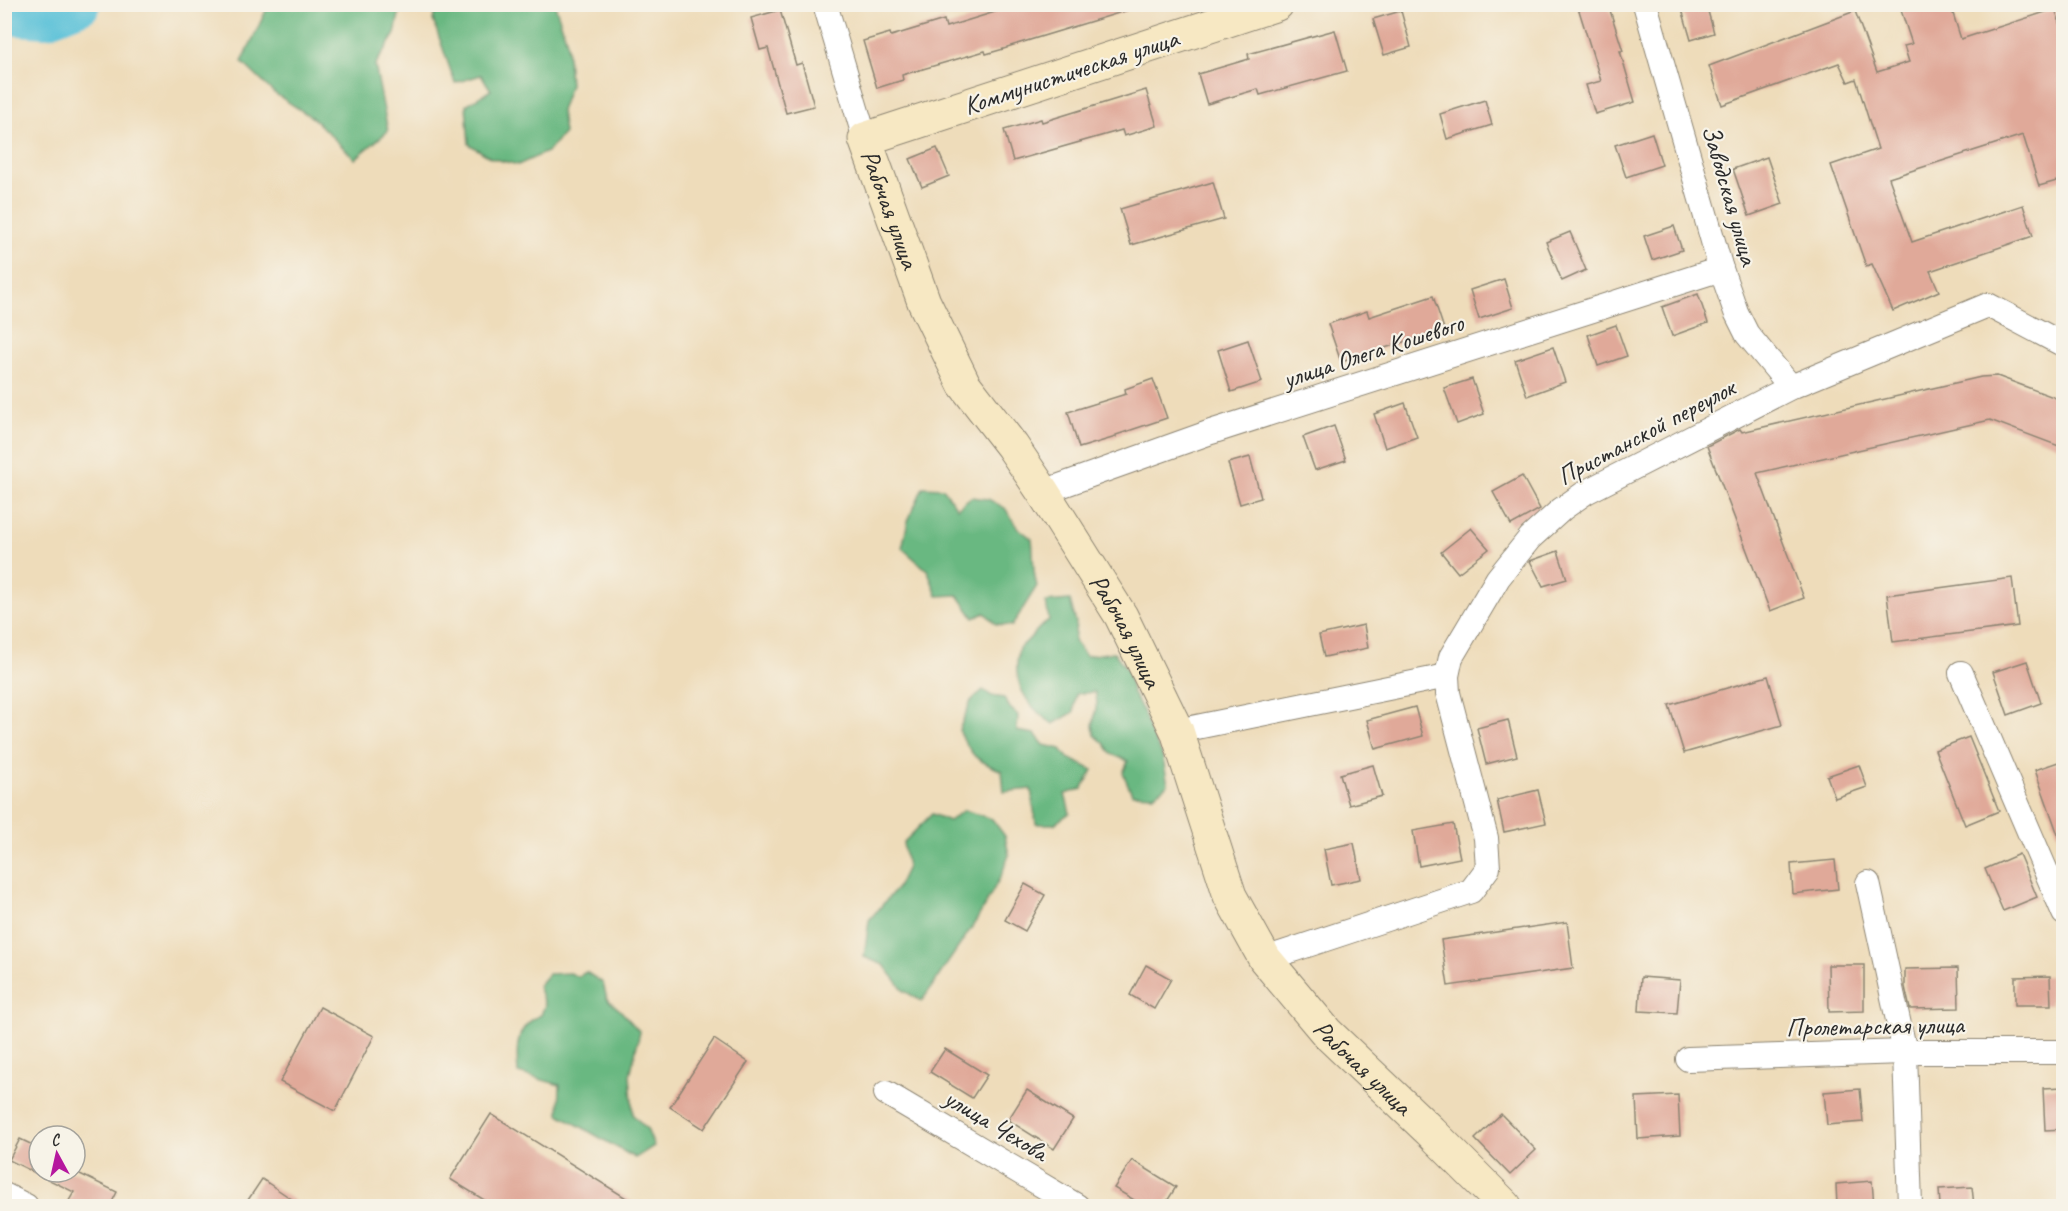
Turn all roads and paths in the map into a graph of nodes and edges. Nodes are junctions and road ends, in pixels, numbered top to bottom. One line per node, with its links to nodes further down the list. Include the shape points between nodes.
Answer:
1 (825, 4): 4 (street, Рабочая улица)
2 (1277, 4): 4 (street, Коммунистическая улица)
3 (1645, 4): 5 (street, Заводская улица)
4 (865, 139): 8 (street, Рабочая улица, via 924,302 964,384)
5 (1721, 269): 7 (street, Заводская улица, via 1747,334); 8 (street, улица Олега Кошевого, via 1212,432)
6 (2064, 345): 7 (street, Пристанской переулок, via 1988,305)
7 (1791, 387): 10 (street, Пристанской переулок, via 1586,492 1562,509 1530,538 1498,578 1451,657)
8 (1043, 492): 11 (street, Рабочая улица, via 1121,616)
9 (1962, 673): 13 (street)
10 (1447, 676): 11 (street); 14 (street, Пристанской переулок, via 1448,693 1486,838 1488,868 1471,891)
11 (1177, 731): 14 (street, Рабочая улица, via 1230,896)
12 (1868, 883): 15 (street)
13 (2064, 913)
14 (1266, 959): 22 (street, Рабочая улица, via 1327,1033)
15 (1905, 1052): 16 (street, Пролетарская улица); 17 (street, Пролетарская улица); 23 (street)
16 (2064, 1053)
17 (1688, 1059)
18 (886, 1093): 21 (street, улица Чехова)
19 (4, 1195): 20 (street)
20 (26, 1206)
21 (1077, 1206)
22 (1505, 1206)
23 (1910, 1206)

